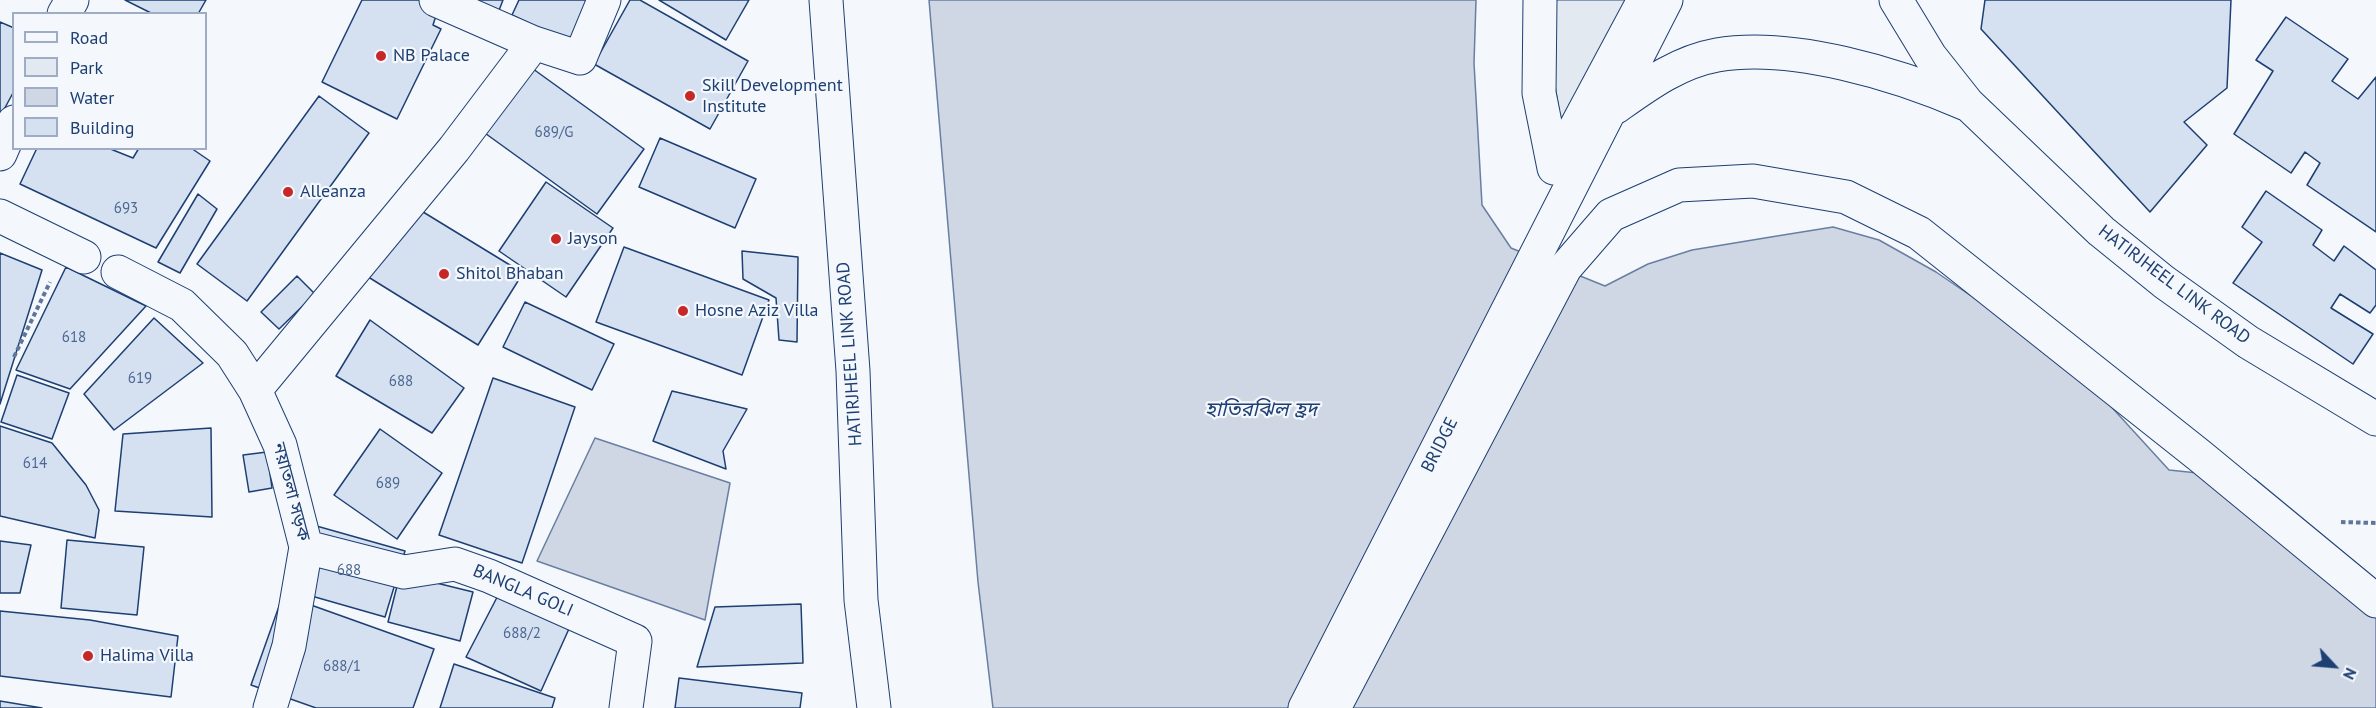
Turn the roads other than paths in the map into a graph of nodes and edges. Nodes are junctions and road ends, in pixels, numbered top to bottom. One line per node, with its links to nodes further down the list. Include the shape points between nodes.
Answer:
1 (436, 0): 8 (street)
2 (604, 0): 8 (street, via 580,58)
3 (826, 0): 23 (street, HATIRJHEEL LINK ROAD, via 853,371 861,600)
4 (1540, 0): 5 (street, via 1539,93 1554,168)
5 (1644, 0)
6 (1666, 0): 10 (street, HATIRJHEEL LINK ROAD)
7 (1896, 0): 9 (street, HATIRJHEEL LINK ROAD, via 1930,56)
8 (534, 43): 17 (street, via 454,149)
9 (1968, 104): 10 (street, HATIRJHEEL LINK ROAD, via 1928,87 1827,60 1770,53 1718,55 1691,63 1647,85); 18 (street, HATIRJHEEL LINK ROAD, via 2101,231 2164,282 2248,342)
10 (1613, 110): 13 (street, HATIRJHEEL LINK ROAD)
11 (12, 127): 12 (street)
12 (0, 154)
13 (1575, 182): 24 (street, BRIDGE)
14 (0, 216): 15 (street)
15 (75, 253)
16 (118, 272): 17 (street, নয়াতলা সড়ক, via 182,304 232,354)
17 (255, 390): 19 (street, নয়াতলা সড়ক, via 280,445)
18 (2375, 418)
19 (306, 547): 21 (street, নয়াতলা সড়ক, via 289,646); 22 (street, BANGLA GOLI, via 404,572 455,564 635,641)
20 (2376, 601): 25 (street, via 1919,233 1846,197 1753,181 1679,185 1611,215 1565,268)
21 (270, 708)
22 (626, 708)
23 (874, 708)
24 (1305, 708)
25 (1334, 708)

